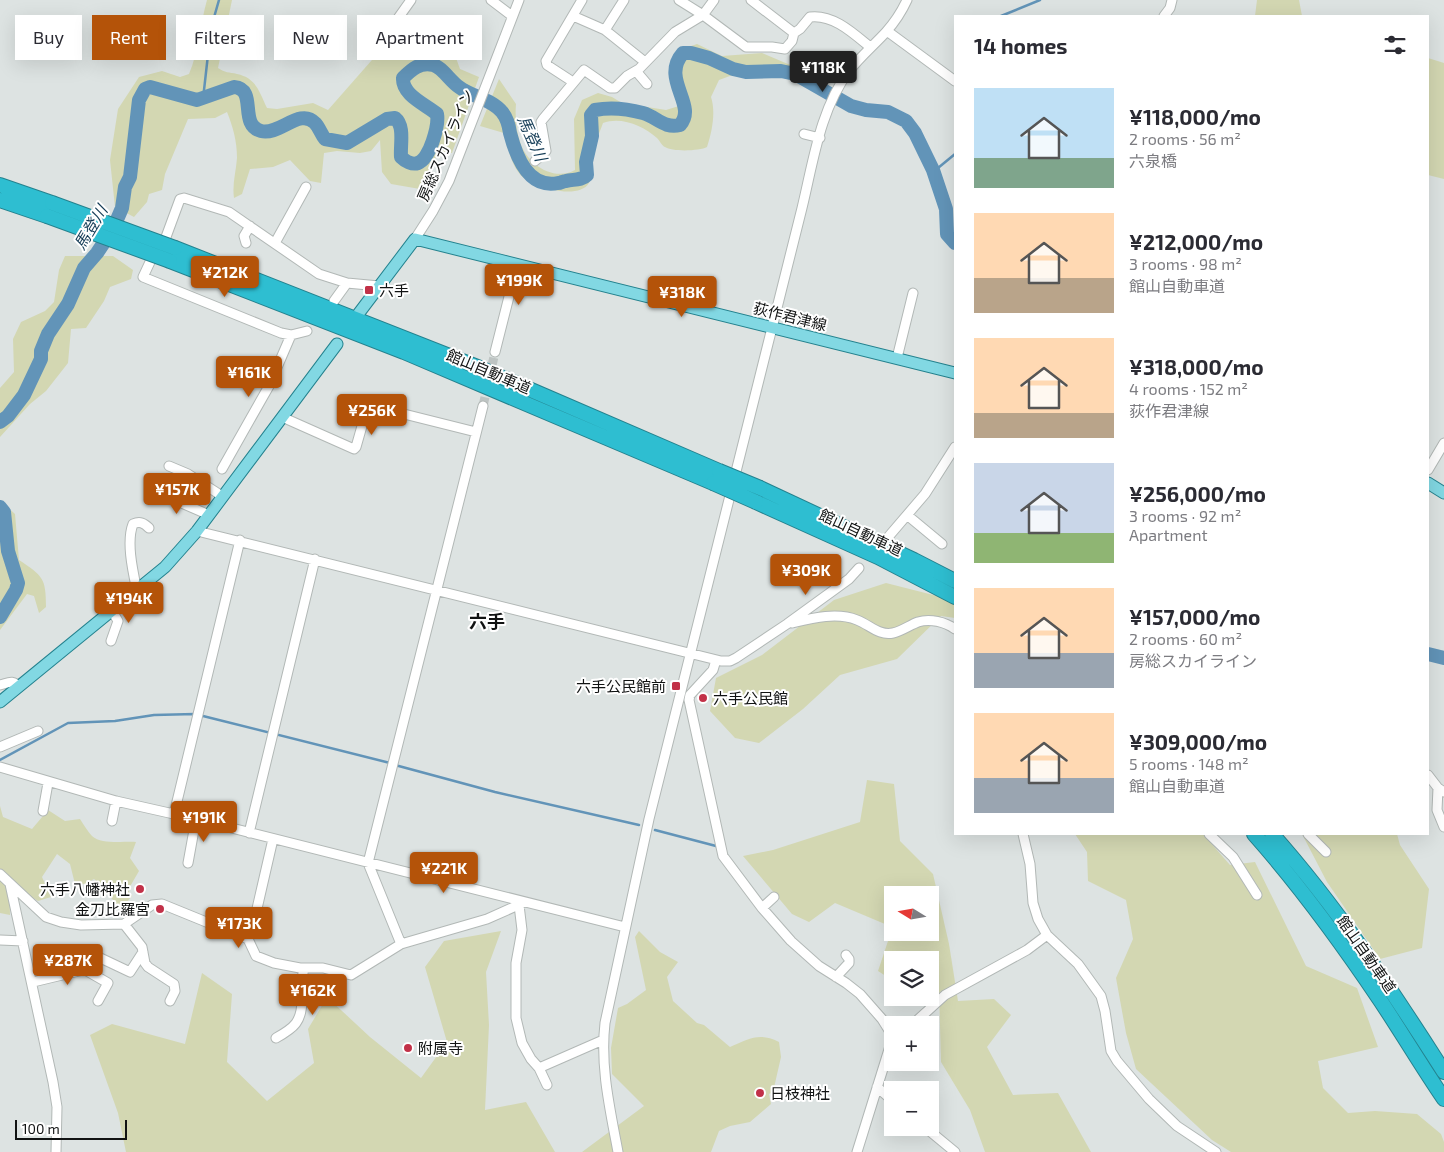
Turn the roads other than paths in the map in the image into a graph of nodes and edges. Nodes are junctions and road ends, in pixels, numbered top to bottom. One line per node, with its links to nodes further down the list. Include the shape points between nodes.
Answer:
1 (411, 0): 12 (street)
2 (491, 0): 14 (street)
3 (519, 0): 14 (street, 房総スカイライン)
4 (582, 0): 15 (street)
5 (624, 0): 16 (street)
6 (679, 0): 11 (street)
7 (714, 0): 11 (street)
8 (751, 0): 18 (street)
9 (907, 0): 17 (street)
10 (1172, 0): 13 (street)
11 (703, 14): 18 (street, via 746,48 785,49); 19 (street)
12 (400, 15)
13 (1165, 15)
14 (512, 16): 35 (street, 房総スカイライン, via 449,181 434,211)
15 (573, 16): 16 (street); 24 (street, via 546,60 547,65)
16 (605, 30): 22 (street)
17 (887, 31): 21 (street); 25 (street)
18 (794, 33): 21 (street, via 810,17 817,16 834,21)
19 (671, 36): 20 (street); 22 (street)
20 (676, 47)
21 (870, 47): 28 (street, via 842,83)
22 (645, 62): 23 (street)
23 (636, 71): 26 (street); 29 (street, via 615,88 610,88 584,70 541,122 546,151)
24 (570, 80)
25 (954, 80)
26 (647, 84)
27 (804, 134): 28 (street)
28 (820, 138): 46 (street)
29 (535, 161)
30 (0, 185): 33 (highway, 館山自動車道)
31 (306, 187): 37 (street)
32 (0, 200): 33 (highway, 館山自動車道)
33 (50, 210): 38 (highway, 館山自動車道, bridge)
34 (250, 226): 36 (street, via 244,236); 37 (street); 38 (street, via 229,212 180,199)
35 (414, 239): 40 (main road, 荻作君津線); 42 (main road, 房総スカイライン)
36 (246, 243)
37 (274, 243): 41 (street, via 319,274)
38 (170, 249): 61 (highway, 館山自動車道, via 480,368)
39 (150, 262): 48 (street, via 143,277)
40 (517, 265): 46 (main road, 荻作君津線); 50 (street)
41 (347, 283): 42 (street); 44 (street)
42 (379, 286): 45 (main road, 房総スカイライン)
43 (913, 293): 51 (street)
44 (334, 301)
45 (359, 313)
46 (773, 327): 51 (main road, 荻作君津線); 83 (street)
47 (307, 331): 48 (street)
48 (290, 335): 60 (street, via 269,386)
49 (336, 344): 54 (main road)
50 (495, 352)
51 (897, 358): 52 (main road, 荻作君津線)
52 (954, 373)
53 (483, 406): 55 (street)
54 (282, 417): 55 (street, via 354,448 368,405); 65 (main road)
55 (476, 432): 76 (street)
56 (1444, 443): 59 (street)
57 (954, 449): 67 (street, via 925,494)
58 (169, 466): 65 (street)
59 (1429, 468)
60 (222, 469)
61 (716, 477): 75 (highway, 館山自動車道, bridge, via 760,488); 78 (highway, 館山自動車道, bridge, via 756,502 878,557)
62 (1429, 485): 64 (main road)
63 (157, 491): 66 (street)
64 (1444, 493)
65 (222, 496): 66 (main road)
66 (209, 514): 69 (main road)
67 (907, 515): 70 (street); 72 (street)
68 (149, 528): 77 (street, via 139,522 132,527 131,547)
69 (197, 531): 71 (street); 77 (main road, via 165,567)
70 (889, 536)
71 (240, 540): 73 (street); 96 (street)
72 (942, 544)
73 (315, 559): 76 (street); 100 (street)
74 (859, 568): 80 (street, via 849,579)
75 (954, 581)
76 (436, 589): 83 (street); 109 (street)
77 (137, 590): 79 (main road)
78 (954, 596)
79 (112, 611): 82 (street, via 118,621); 86 (main road)
80 (787, 624): 81 (street, via 815,617 840,616 857,620 882,634 892,634 930,620); 84 (street, via 736,658)
81 (954, 628)
82 (112, 641)
83 (690, 653): 84 (street); 117 (street, via 648,819)
84 (716, 660): 115 (street, via 713,670 689,700 723,856)
85 (0, 685): 86 (street, via 12,682)
86 (19, 687): 87 (main road)
87 (0, 702)
88 (38, 731): 89 (street)
89 (0, 747)
90 (0, 767): 92 (street)
91 (1429, 776): 93 (street)
92 (48, 783): 94 (street); 95 (street)
93 (1441, 790): 99 (street, via 1437,810)
94 (116, 801): 96 (street); 98 (street)
95 (43, 811)
96 (174, 814): 97 (street)
97 (196, 819): 100 (street); 108 (street)
98 (112, 821)
99 (1444, 827)
100 (249, 833): 106 (street)
101 (1024, 835): 118 (street, via 1033,903)
102 (1210, 835): 112 (street, via 1233,857)
103 (1255, 835): 141 (highway, 館山自動車道, via 1333,932)
104 (1273, 835): 137 (highway, 館山自動車道, via 1342,920)
105 (1309, 835): 107 (street)
106 (273, 839): 109 (street); 119 (street)
107 (1326, 852)
108 (188, 863)
109 (368, 863): 114 (street); 122 (street)
110 (0, 874): 111 (street)
111 (10, 884): 116 (street, via 46,917 81,925); 121 (street)
112 (1257, 895)
113 (774, 897): 115 (street)
114 (522, 903): 117 (street); 122 (street, via 488,919); 136 (street, via 522,930 516,962 516,1018 522,1043)
115 (762, 908): 127 (street, via 819,966)
116 (124, 924): 119 (street, via 158,903); 123 (street, via 138,940)
117 (625, 927): 134 (street)
118 (1047, 935): 131 (street, via 1027,950 945,995); 147 (street, via 1078,964 1101,996 1111,1051 1117,1061 1177,1126)
119 (248, 939): 125 (street, via 256,956)
120 (0, 940): 121 (street)
121 (23, 941): 128 (street)
122 (401, 944): 125 (street, via 351,975 323,968)
123 (143, 952): 126 (street, via 130,972 92,954); 130 (street, via 148,967 175,986)
124 (846, 955): 127 (street, via 849,963)
125 (304, 968): 133 (street, via 300,989 301,1016 290,1030)
126 (83, 970): 128 (street); 129 (street, via 108,983)
127 (836, 976): 132 (street, via 860,994)
128 (33, 982): 143 (street, via 57,1107)
129 (98, 1001)
130 (170, 1001)
131 (922, 1016)
132 (884, 1022)
133 (276, 1038)
134 (603, 1040): 136 (street); 144 (street, via 604,1072)
135 (884, 1063): 139 (street)
136 (539, 1068): 138 (street)
137 (1444, 1072)
138 (547, 1085)
139 (877, 1087): 140 (street); 145 (street)
140 (884, 1093)
141 (1444, 1099)
142 (936, 1136): 146 (street)
143 (56, 1152)
144 (618, 1152)
145 (857, 1152)
146 (955, 1152)
147 (1216, 1152)

